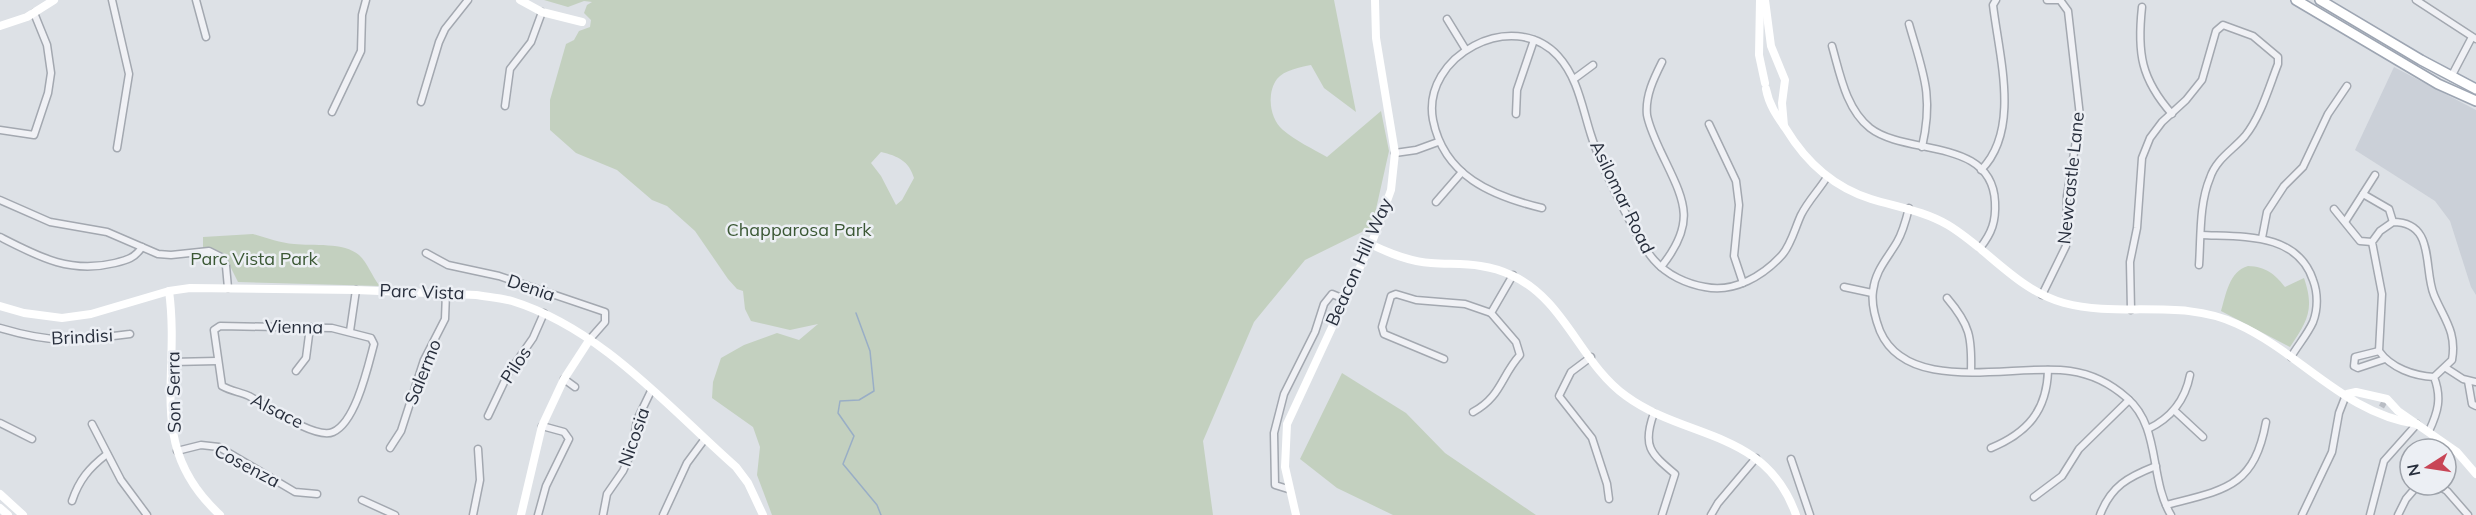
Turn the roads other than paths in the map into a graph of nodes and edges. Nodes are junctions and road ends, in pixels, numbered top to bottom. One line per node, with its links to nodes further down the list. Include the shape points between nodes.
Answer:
1 (54, 0): 17 (street)
2 (112, 0): 44 (street, via 129,74)
3 (196, 0): 22 (street)
4 (366, 0): 36 (street, via 361,51)
5 (468, 0): 34 (street, via 439,42)
6 (520, 0): 16 (street)
7 (1376, 0): 45 (street, Beacon Hill Way, via 1377,38)
8 (1760, 0): 40 (street, via 1759,55 1775,115)
9 (1765, 0): 40 (street, via 1772,46 1785,80)
10 (1996, 0): 46 (street, via 1993,5 2005,120 1995,152)
11 (2047, 0): 76 (street, Newcastle Lane, via 2060,0 2068,11 2080,116 2067,196 2066,246)
12 (2296, 0): 33 (main road, via 2438,84)
13 (2320, 0): 29 (main road)
14 (2416, 0): 23 (street)
15 (2142, 7): 38 (street, via 2141,62 2151,87)
16 (542, 12): 19 (street); 35 (street, via 531,42 509,71)
17 (34, 13): 21 (street); 41 (street, via 47,45 51,73 39,123 36,133 31,135)
18 (1447, 19): 26 (street)
19 (582, 22)
20 (1909, 24): 43 (street, via 1929,94)
21 (0, 26)
22 (206, 37)
23 (2474, 38): 29 (street)
24 (1534, 40): 26 (street, Asilomar Road, via 1495,37); 30 (street, Asilomar Road, via 1549,47); 37 (street, via 1517,90)
25 (1832, 46): 43 (street, via 1849,100 1861,119 1890,139)
26 (1466, 50): 42 (street, Asilomar Road, via 1449,64 1435,94 1432,116)
27 (1662, 62): 67 (street, via 1650,85 1647,114 1685,210 1684,232)
28 (1593, 65): 30 (street)
29 (2451, 77): 32 (main road)
30 (1574, 79): 67 (street, Asilomar Road, via 1597,151 1637,232)
31 (2347, 86): 60 (street, via 2328,114 2303,166 2267,212)
32 (2476, 89)
33 (2476, 101)
34 (421, 102)
35 (505, 106)
36 (332, 112)
37 (1516, 114)
38 (2172, 114): 58 (street, via 2202,80 2216,32 2223,25 2253,36 2278,57 2253,123 2212,173); 80 (street, via 2150,138 2142,158 2137,228 2130,262)
39 (1709, 124): 69 (street, via 1736,181 1740,205 1734,256)
40 (1784, 127): 49 (street, via 1804,156)
41 (0, 130)
42 (1438, 142): 45 (street); 47 (street, Asilomar Road)
43 (1922, 147): 46 (street, via 1954,152)
44 (117, 148)
45 (1395, 153): 62 (street, Beacon Hill Way, via 1391,190)
46 (1981, 170): 64 (street, via 1992,187 1995,208 1993,230)
47 (1462, 172): 52 (street); 53 (street, Asilomar Road, via 1505,199)
48 (2375, 175): 50 (street)
49 (1827, 177): 54 (street, via 1870,199); 69 (street, Asilomar Road, via 1802,213 1784,253)
50 (2363, 194): 56 (street); 57 (street, via 2389,209)
51 (0, 200): 63 (street, via 50,222 107,232)
52 (1436, 202)
53 (1542, 208)
54 (1909, 208): 64 (street, via 1948,225); 75 (street, via 1898,240 1879,269)
55 (2334, 209): 56 (street)
56 (2345, 222): 61 (street, via 2360,241)
57 (2393, 222): 61 (street); 95 (street, via 2409,225 2423,240 2433,293 2453,335 2452,360)
58 (2201, 235): 60 (street); 66 (street)
59 (0, 237): 63 (street, via 43,259 81,268 130,259)
60 (2262, 238): 90 (street, via 2293,252 2307,267 2315,286 2317,305 2313,321)
61 (2372, 242): 88 (street, via 2382,294)
62 (1370, 244): 68 (street, via 1404,258 1468,263); 78 (street, Beacon Hill Way)
63 (142, 247): 71 (street, via 171,255 209,251 221,257 226,266)
64 (1980, 248): 76 (street)
65 (426, 253): 87 (street, Denia, via 448,265 499,276 605,312 605,322)
66 (2199, 265)
67 (1661, 267): 69 (street, Asilomar Road, via 1687,282 1709,288)
68 (1513, 275): 81 (street); 89 (street, via 1548,301)
69 (1743, 283)
70 (1844, 287): 75 (street)
71 (228, 288): 72 (street, Parc Vista); 73 (street, Parc Vista)
72 (356, 290): 74 (street, Parc Vista); 85 (street)
73 (169, 291): 79 (street, Parc Vista, via 91,314 62,318); 94 (street, Son Serra)
74 (446, 293): 82 (street, Parc Vista, via 511,301); 126 (street, Salermo, via 445,319 424,360 401,431)
75 (1872, 293): 98 (street, via 1883,337 1900,355 1926,369)
76 (2042, 295): 80 (street, via 2090,309)
77 (1947, 298): 98 (street, via 1969,331)
78 (1344, 299): 135 (street, Beacon Hill Way, via 1287,424 1284,450); 135 (street, via 1332,294 1324,304 1315,332 1284,394 1274,433 1275,485)
79 (0, 306)
80 (2131, 310): 90 (street, via 2167,308 2214,315 2252,331)
81 (1491, 313): 91 (street, via 1465,304 1391,296 1382,327 1384,334); 111 (street, via 1521,352 1496,396)
82 (544, 314): 87 (street, Parc Vista); 114 (street, Pilos)
83 (310, 327): 85 (street, Vienna); 93 (street, Vienna, via 220,326 214,330); 97 (street, via 306,358)
84 (0, 328): 86 (street, Brindisi, via 59,341)
85 (350, 331): 122 (street, Vienna, via 373,341 360,395)
86 (130, 334)
87 (590, 339): 101 (street); 105 (street, Parc Vista)
88 (2379, 351): 92 (street); 92 (street, via 2355,357 2354,366)
89 (1591, 357): 113 (street, via 1623,394); 141 (street, via 1571,372 1559,396 1592,438)
90 (2291, 357): 106 (street, via 2321,381)
91 (1444, 359)
92 (2385, 359): 100 (street, via 2408,372)
93 (217, 361): 94 (street); 122 (street, Alsace, via 222,386 299,425)
94 (172, 362): 129 (street, Son Serra, via 170,425)
95 (2446, 368): 100 (street); 102 (street)
96 (2048, 370): 98 (street); 107 (street, via 2090,375); 127 (street, via 2038,415 2020,433)
97 (296, 371)
98 (1971, 372)
99 (2190, 375): 110 (street)
100 (2434, 377): 121 (street, via 2439,407)
101 (564, 379): 104 (street); 119 (street)
102 (2468, 381): 103 (street); 109 (street, via 2472,404)
103 (2476, 382)
104 (574, 387)
105 (651, 391): 125 (street, Parc Vista); 155 (street, Nicosia, via 637,420 632,451 607,494)
106 (2347, 394): 108 (street, via 2356,392); 112 (street); 164 (street, via 2332,452)
107 (2129, 400): 120 (street); 138 (street, via 2079,449 2062,476)
108 (2380, 401): 112 (street); 118 (street, via 2387,399)
109 (2476, 406)
110 (2175, 411): 120 (street); 123 (street)
111 (1473, 412)
112 (2373, 412): 118 (street)
113 (1654, 413): 131 (street, via 1726,440); 159 (street, via 1648,431 1650,449 1675,474)
114 (488, 416)
115 (2266, 422): 144 (street, via 2262,448 2245,475 2211,494)
116 (0, 423): 124 (street)
117 (92, 424): 130 (street)
118 (2417, 424): 121 (street); 165 (street, via 2384,461)
119 (542, 426): 153 (street); 154 (street, via 564,432 569,439 546,486)
120 (2148, 429): 133 (street)
121 (2428, 431): 134 (street, via 2457,452)
122 (332, 432)
123 (2203, 436)
124 (32, 439)
125 (705, 440): 156 (street, via 687,463); 157 (street, Parc Vista, via 748,483)
126 (390, 448)
127 (1990, 448)
128 (478, 449): 152 (street, via 480,480)
129 (176, 451): 137 (street, Cosenza, via 201,445 219,447 295,492); 150 (street, Son Serra, via 190,481)
130 (107, 454): 143 (street, via 77,484); 149 (street)
131 (1756, 458): 146 (street, via 1783,490); 160 (street)
132 (1791, 459): 161 (street)
133 (2156, 466): 144 (street); 162 (street, via 2123,481 2112,491)
134 (2476, 474)
135 (1288, 489): 158 (street, Beacon Hill Way)
136 (0, 494): 148 (street)
137 (317, 494)
138 (2034, 497)
139 (2408, 497): 166 (street)
140 (2452, 497): 167 (street)
141 (1609, 499)
142 (362, 500): 151 (street)
143 (72, 501)
144 (2166, 505): 163 (street)
145 (0, 508): 147 (street)
146 (1793, 514)
147 (8, 515)
148 (23, 515)
149 (147, 515)
150 (220, 515)
151 (395, 515)
152 (473, 515)
153 (521, 515)
154 (538, 515)
155 (603, 515)
156 (663, 515)
157 (763, 515)
158 (1296, 515)
159 (1662, 515)
160 (1711, 515)
161 (1810, 515)
162 (2100, 515)
163 (2171, 515)
164 (2302, 515)
165 (2370, 515)
166 (2398, 515)
167 (2468, 515)

